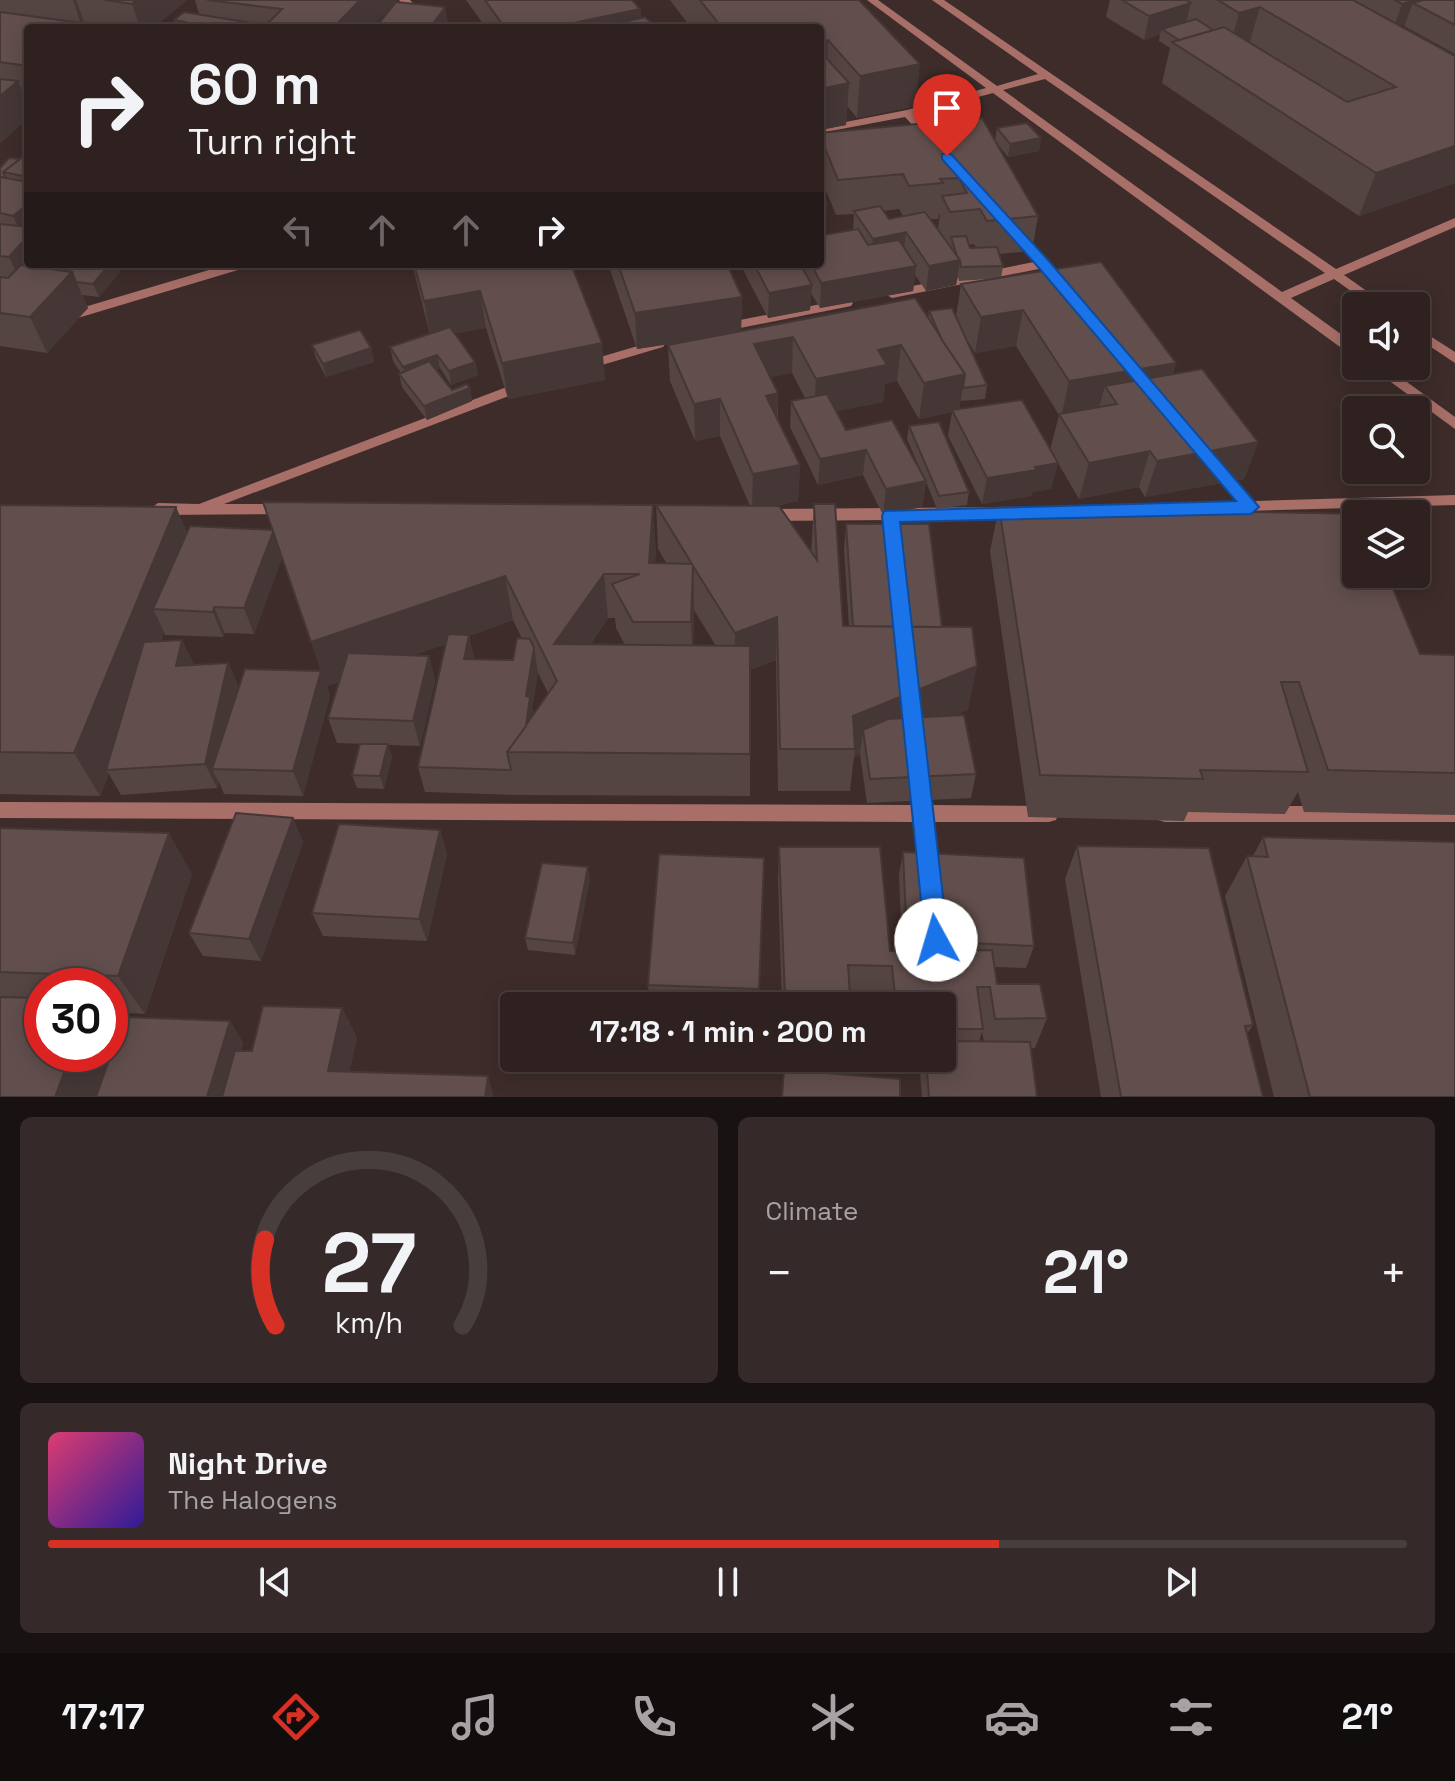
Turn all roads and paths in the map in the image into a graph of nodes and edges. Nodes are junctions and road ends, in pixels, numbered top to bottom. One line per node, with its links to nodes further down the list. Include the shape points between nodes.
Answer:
1 (404, 0): 4 (street)
2 (872, 0): 6 (street)
3 (937, 0): 5 (street)
4 (427, 24)
5 (1044, 76): 6 (street); 16 (street)
6 (996, 90): 10 (street); 19 (street)
7 (24, 100): 9 (street)
8 (0, 104): 9 (street)
9 (16, 107): 11 (street)
10 (908, 113): 12 (street); 13 (street)
11 (0, 119)
12 (824, 129)
13 (939, 148)
14 (1455, 222): 16 (street)
15 (228, 268): 20 (street)
16 (1338, 275): 18 (street); 19 (street)
17 (1054, 277): 21 (street, via 1039,259)
18 (1362, 292)
19 (1282, 297): 24 (street)
20 (53, 314)
21 (707, 331)
22 (677, 338): 26 (street)
23 (1430, 341): 25 (street)
24 (1342, 342)
25 (1455, 359)
26 (571, 365)
27 (538, 380): 34 (street)
28 (1395, 380): 29 (street)
29 (1455, 424)
30 (1209, 459): 32 (street)
31 (1455, 500): 32 (street)
32 (1251, 507): 36 (street)
33 (136, 508): 34 (street)
34 (194, 509): 35 (street)
35 (305, 510)
36 (1124, 511)
37 (1031, 513): 38 (street, via 891,524)
38 (748, 514)
39 (918, 767): 41 (street)
40 (0, 810): 41 (street)
41 (923, 814): 42 (street); 45 (street)
42 (1064, 814)
43 (1142, 814): 44 (street)
44 (1455, 814)
45 (931, 893)

